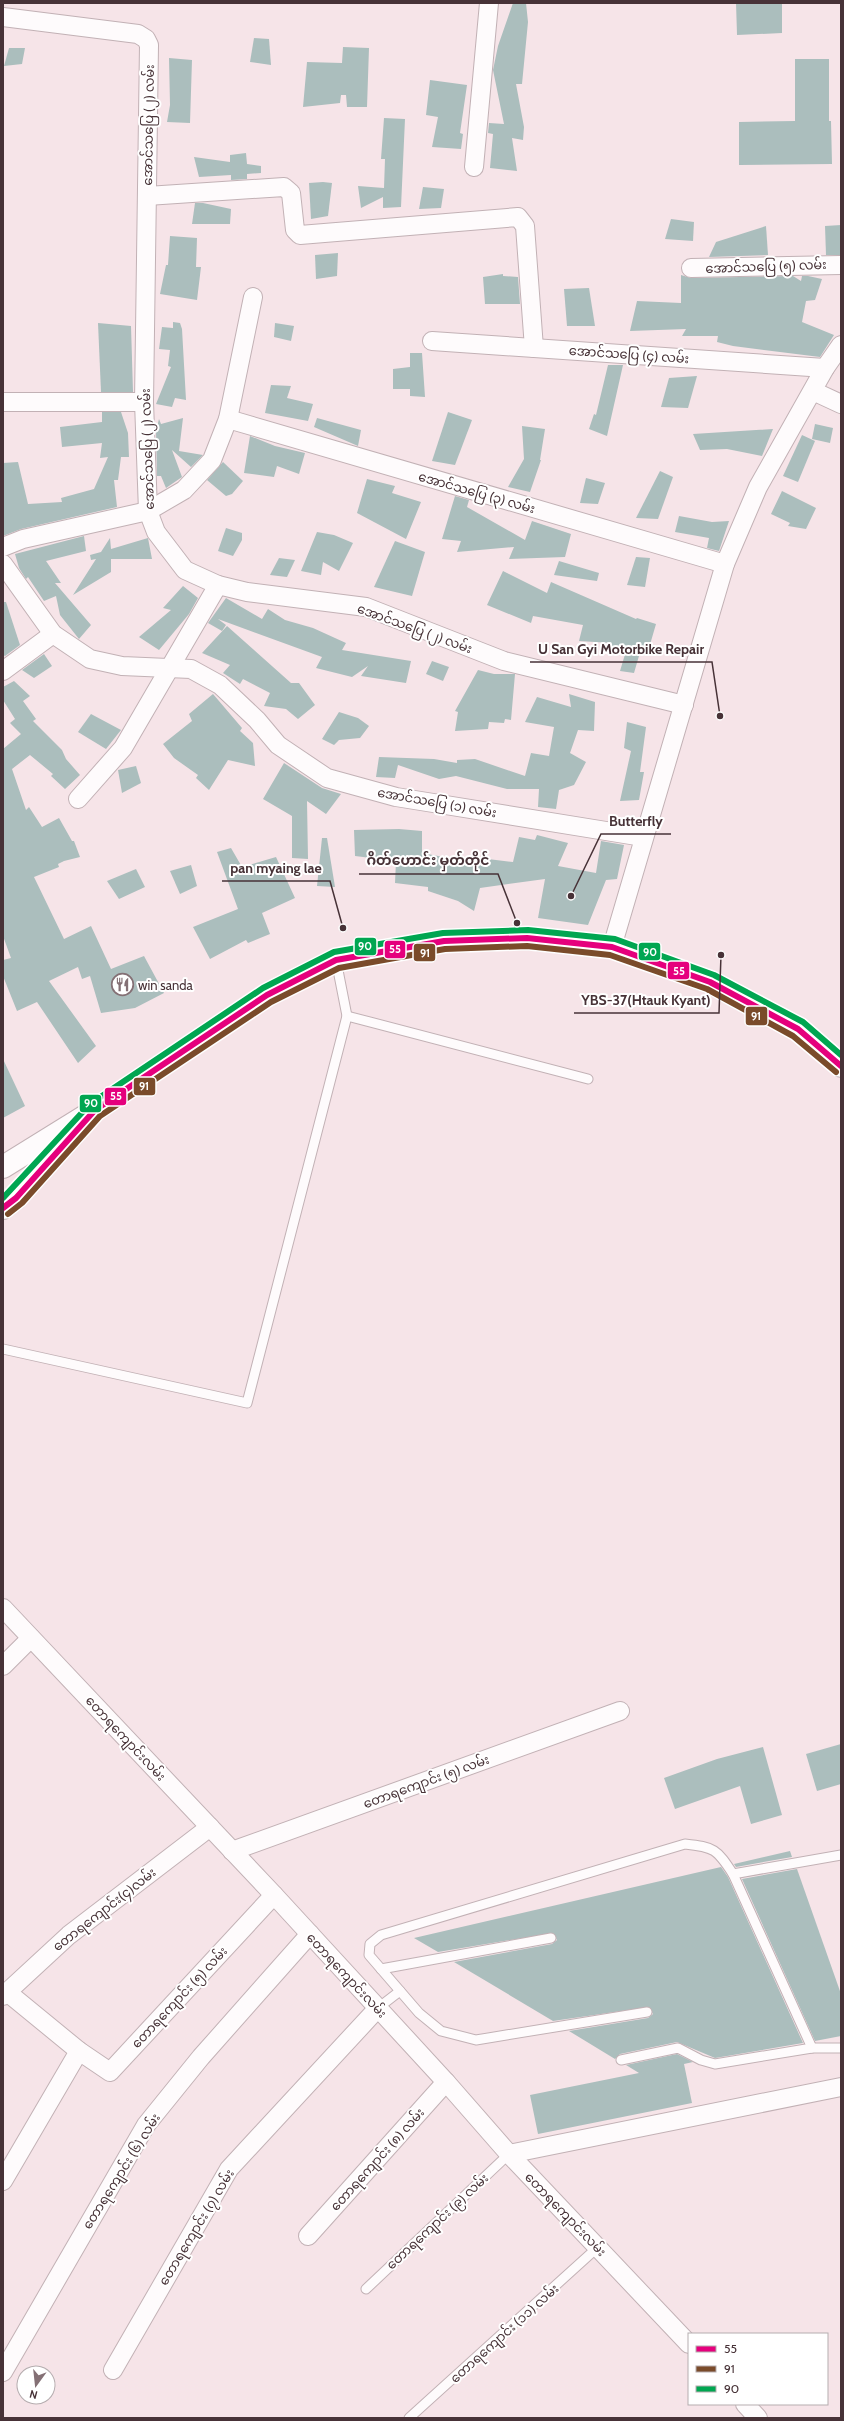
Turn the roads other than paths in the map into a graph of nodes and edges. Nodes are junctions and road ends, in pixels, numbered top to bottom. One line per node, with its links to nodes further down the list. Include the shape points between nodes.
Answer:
1 (489, 3): 3 (street)
2 (3, 17): 4 (street, အောင်သပြေ (၂) လမ်း, via 138,34 146,39 149,45)
3 (474, 167)
4 (147, 196): 10 (street, via 284,187 291,193 295,230 306,235 518,217 525,226); 14 (street, အောင်သပြေ (၂) လမ်း)
5 (841, 265): 6 (street, အောင်သပြေ (၅) လမ်း)
6 (690, 268)
7 (253, 297): 16 (street)
8 (432, 341): 10 (street, အောင်သပြေ (၄) လမ်း)
9 (841, 345): 11 (street)
10 (534, 348): 11 (street, အောင်သပြေ (၄) လမ်း)
11 (825, 368): 12 (street)
12 (812, 391): 15 (street); 20 (street, via 758,487)
13 (3, 402): 14 (street)
14 (144, 402): 17 (street, အောင်သပြေ (၂) လမ်း)
15 (841, 404)
16 (228, 419): 17 (street, via 212,460 184,490); 20 (street, အောင်သပြေ (၃) လမ်း)
17 (148, 511): 18 (street, via 23,539); 21 (street, အောင်သပြေ (၂) လမ်း, via 156,532 185,570)
18 (3, 547)
19 (3, 564): 22 (street, အောင်သပြေ (၁) လမ်း)
20 (725, 564): 25 (street)
21 (218, 585): 23 (street); 25 (street, အောင်သပြေ (၂) လမ်း, via 247,592 366,607 504,661)
22 (53, 634): 23 (street, အောင်သပြေ (၁) လမ်း, via 90,660 122,666); 24 (street)
23 (171, 668): 26 (street, via 123,748); 27 (street, အောင်သပြေ (၁) လမ်း, via 191,669 220,685 257,720 278,745 327,778 396,797)
24 (3, 671)
25 (684, 705): 27 (street)
26 (78, 799)
27 (643, 837): 28 (street)
28 (612, 947): 29 (highway, via 528,938 444,941); 31 (highway, via 710,982 798,1029)
29 (336, 960): 30 (lane); 33 (highway, via 267,995)
30 (347, 1016): 32 (lane); 36 (lane, via 248,1403)
31 (841, 1066)
32 (588, 1079)
33 (95, 1110): 34 (highway); 35 (highway, via 16,1198)
34 (3, 1167)
35 (3, 1208)
36 (3, 1348)
37 (3, 1608): 38 (street, တောရကျောင်းလမ်း)
38 (31, 1638): 39 (street); 41 (street, တောရကျောင်းလမ်း)
39 (3, 1666)
40 (620, 1712): 42 (street, တောရကျောင်း (၅) လမ်း)
41 (210, 1827): 42 (street, တောရကျောင်းလမ်း); 50 (street, တောရကျောင်း(၄)လမ်း, via 69,1935)
42 (232, 1851): 45 (street, တောရကျောင်းလမ်း)
43 (841, 1855): 44 (lane)
44 (733, 1874): 48 (lane, via 720,1854 709,1846 685,1844 381,1935 370,1944 369,1955); 53 (lane)
45 (274, 1895): 46 (street, တောရကျောင်းလမ်း); 55 (street, တောရကျောင်း (၅) လမ်း, via 110,2072)
46 (310, 1934): 51 (street, တောရကျောင်းလမ်း); 66 (street, တောရကျောင်း (၆) လမ်း, via 201,2057 146,2125)
47 (551, 1938): 48 (lane)
48 (381, 1969): 49 (lane)
49 (400, 1991): 51 (lane); 52 (lane, via 419,2013 441,2031 476,2040)
50 (5, 1994): 55 (street, တောရကျောင်း (၅) လမ်း)
51 (378, 2008): 57 (street, တောရကျောင်းလမ်း); 65 (street, တောရကျောင်း (၇) လမ်း, via 229,2169)
52 (647, 2012)
53 (812, 2048): 54 (lane); 56 (lane, via 715,2064 678,2048)
54 (841, 2048)
55 (79, 2051): 60 (street)
56 (621, 2060)
57 (446, 2082): 59 (street, တောရကျောင်းလမ်း); 61 (street, တောရကျောင်း (၈) လမ်း)
58 (841, 2087): 59 (street)
59 (509, 2154): 62 (street, တောရကျောင်းလမ်း); 63 (lane, တောရကျောင်း (၉) လမ်း)
60 (3, 2181)
61 (308, 2236)
62 (598, 2247): 64 (street, တောရကျောင်းလမ်း); 68 (lane, တောရကျောင်း (၁၁) လမ်း)
63 (366, 2289)
64 (688, 2343)
65 (113, 2370)
66 (3, 2372)
67 (746, 2405): 69 (street)
68 (409, 2418)
69 (758, 2418)

